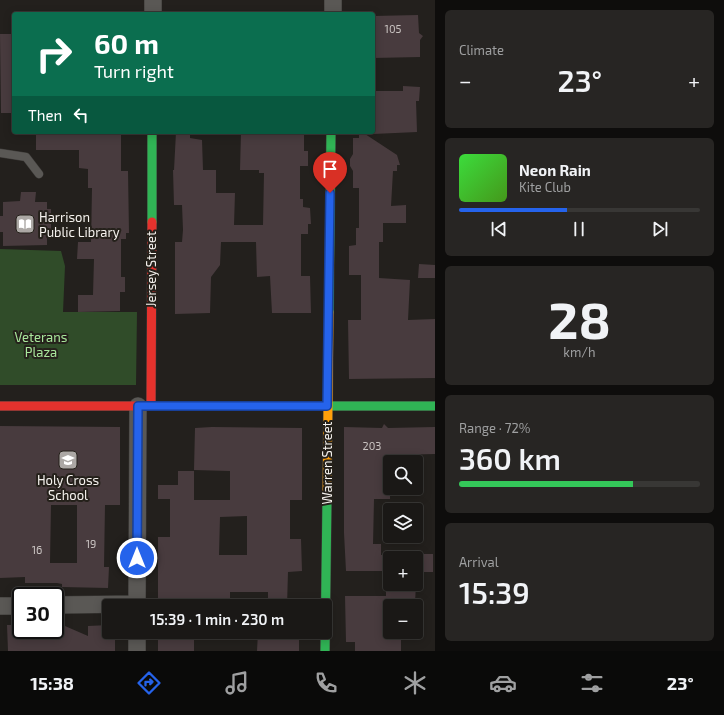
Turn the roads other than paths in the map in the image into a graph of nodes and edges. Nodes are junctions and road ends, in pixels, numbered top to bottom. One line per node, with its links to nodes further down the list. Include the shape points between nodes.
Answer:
1 (153, 0): 3 (street)
2 (333, 0): 4 (street)
3 (152, 12)
4 (332, 12)
5 (152, 134): 10 (street, Jersey Street)
6 (331, 134): 11 (street, Warren Street)
7 (0, 152): 8 (lane, via 26,157)
8 (39, 174)
9 (0, 406): 10 (street)
10 (144, 406): 11 (street); 13 (street, Jersey Street)
11 (327, 406): 12 (street); 20 (street, Warren Street)
12 (435, 406)
13 (137, 599)
14 (102, 605): 17 (street)
15 (0, 606): 16 (street)
16 (12, 606)
17 (64, 606)
18 (137, 639): 19 (street)
19 (136, 651)
20 (325, 651)

